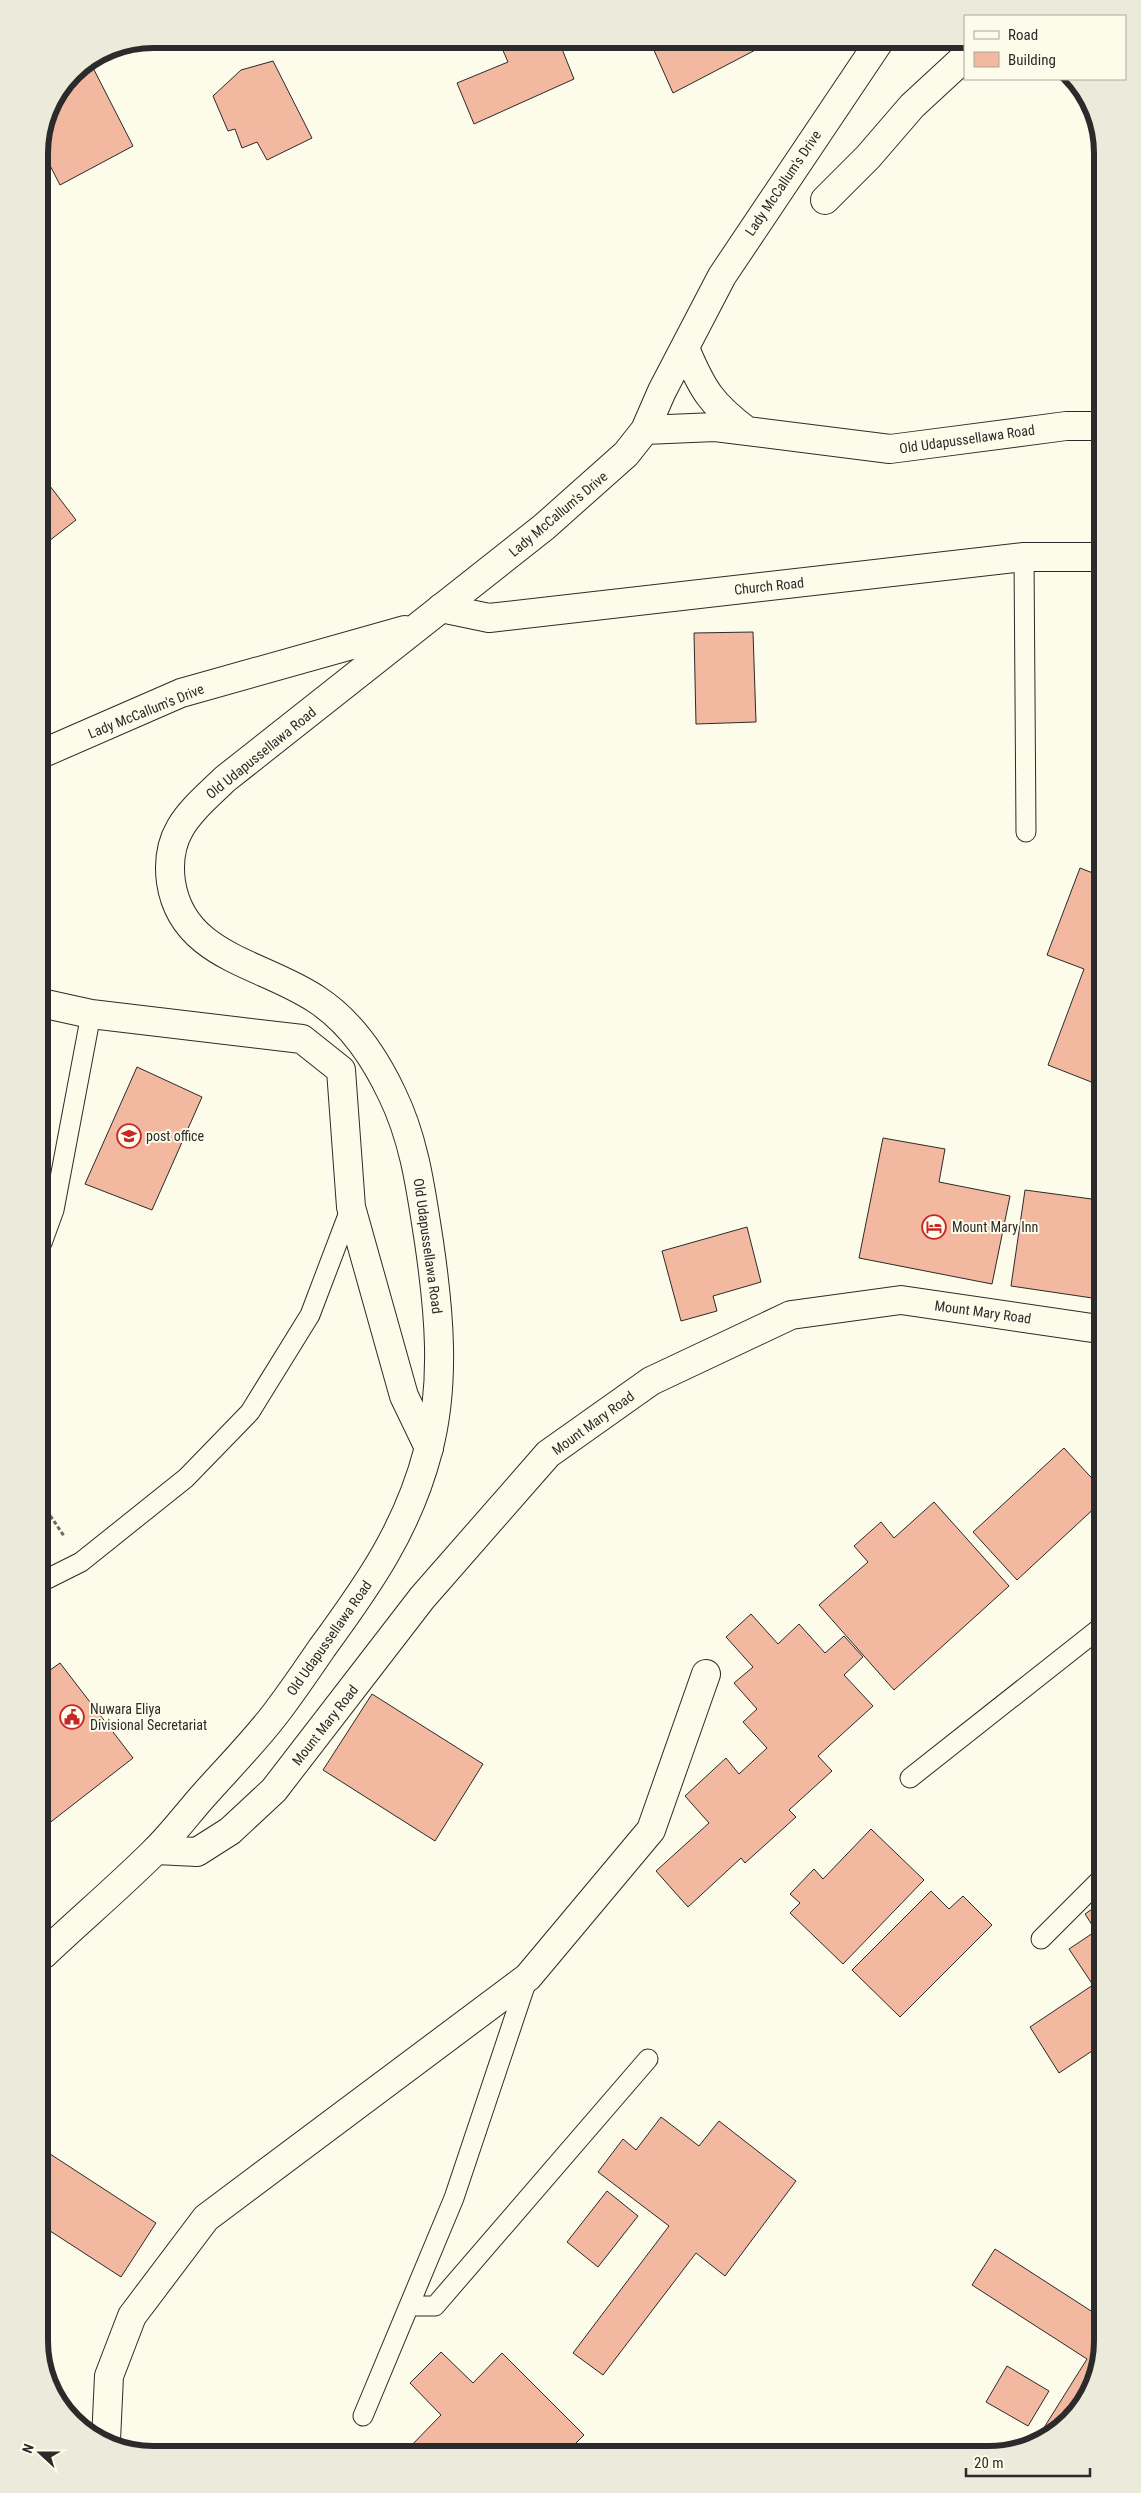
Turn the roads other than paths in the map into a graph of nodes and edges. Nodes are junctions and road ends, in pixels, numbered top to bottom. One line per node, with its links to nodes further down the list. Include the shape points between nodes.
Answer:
1 (875, 48): 4 (street, Lady McCallum's Drive, via 722,276)
2 (964, 58): 3 (street, via 912,106 868,157)
3 (824, 200)
4 (685, 348): 6 (street, Lady McCallum's Drive); 7 (street, Old Udapussellawa Road, via 710,398 722,413)
5 (1094, 426): 7 (street, Old Udapussellawa Road, via 1066,426 890,449)
6 (645, 430): 7 (street, Old Udapussellawa Road, via 715,427); 10 (street, Lady McCallum's Drive, via 603,477)
7 (748, 432)
8 (1024, 557): 9 (street, Church Road); 10 (street, Church Road, via 489,618); 13 (lane)
9 (1094, 557)
10 (441, 608): 11 (street, Lady McCallum's Drive)
11 (418, 627): 12 (street, Lady McCallum's Drive, via 181,694); 19 (street, Old Udapussellawa Road, via 225,779 195,808 172,840 169,870 173,898 182,920 196,934 216,949 318,999 347,1024 369,1053 391,1092 409,1133 433,1265 439,1367 438,1400)
12 (48, 751)
13 (1026, 832)
14 (48, 1005): 15 (street)
15 (91, 1014): 16 (street, via 302,1040 341,1070); 17 (lane, via 54,1210)
16 (351, 1207): 19 (street, via 404,1396); 20 (lane, via 310,1315 250,1412 186,1478 80,1562)
17 (48, 1226)
18 (1094, 1327): 24 (street, Mount Mary Road, via 901,1300 790,1315 650,1381 548,1454 422,1598 274,1790 230,1831 197,1852)
19 (429, 1448): 24 (street, Old Udapussellawa Road, via 416,1494 392,1546 360,1596 274,1716)
20 (48, 1578)
21 (1094, 1633): 23 (lane)
22 (706, 1674): 28 (street, via 651,1830)
23 (910, 1778)
24 (156, 1850): 27 (street, Old Udapussellawa Road)
25 (1094, 1886): 26 (lane)
26 (1041, 1939)
27 (48, 1950)
28 (528, 1977): 30 (lane, via 454,2198); 32 (street, via 206,2218 132,2316 109,2376)
29 (648, 2059): 30 (lane, via 435,2306)
30 (409, 2306): 31 (lane)
31 (363, 2416)
32 (106, 2435)

